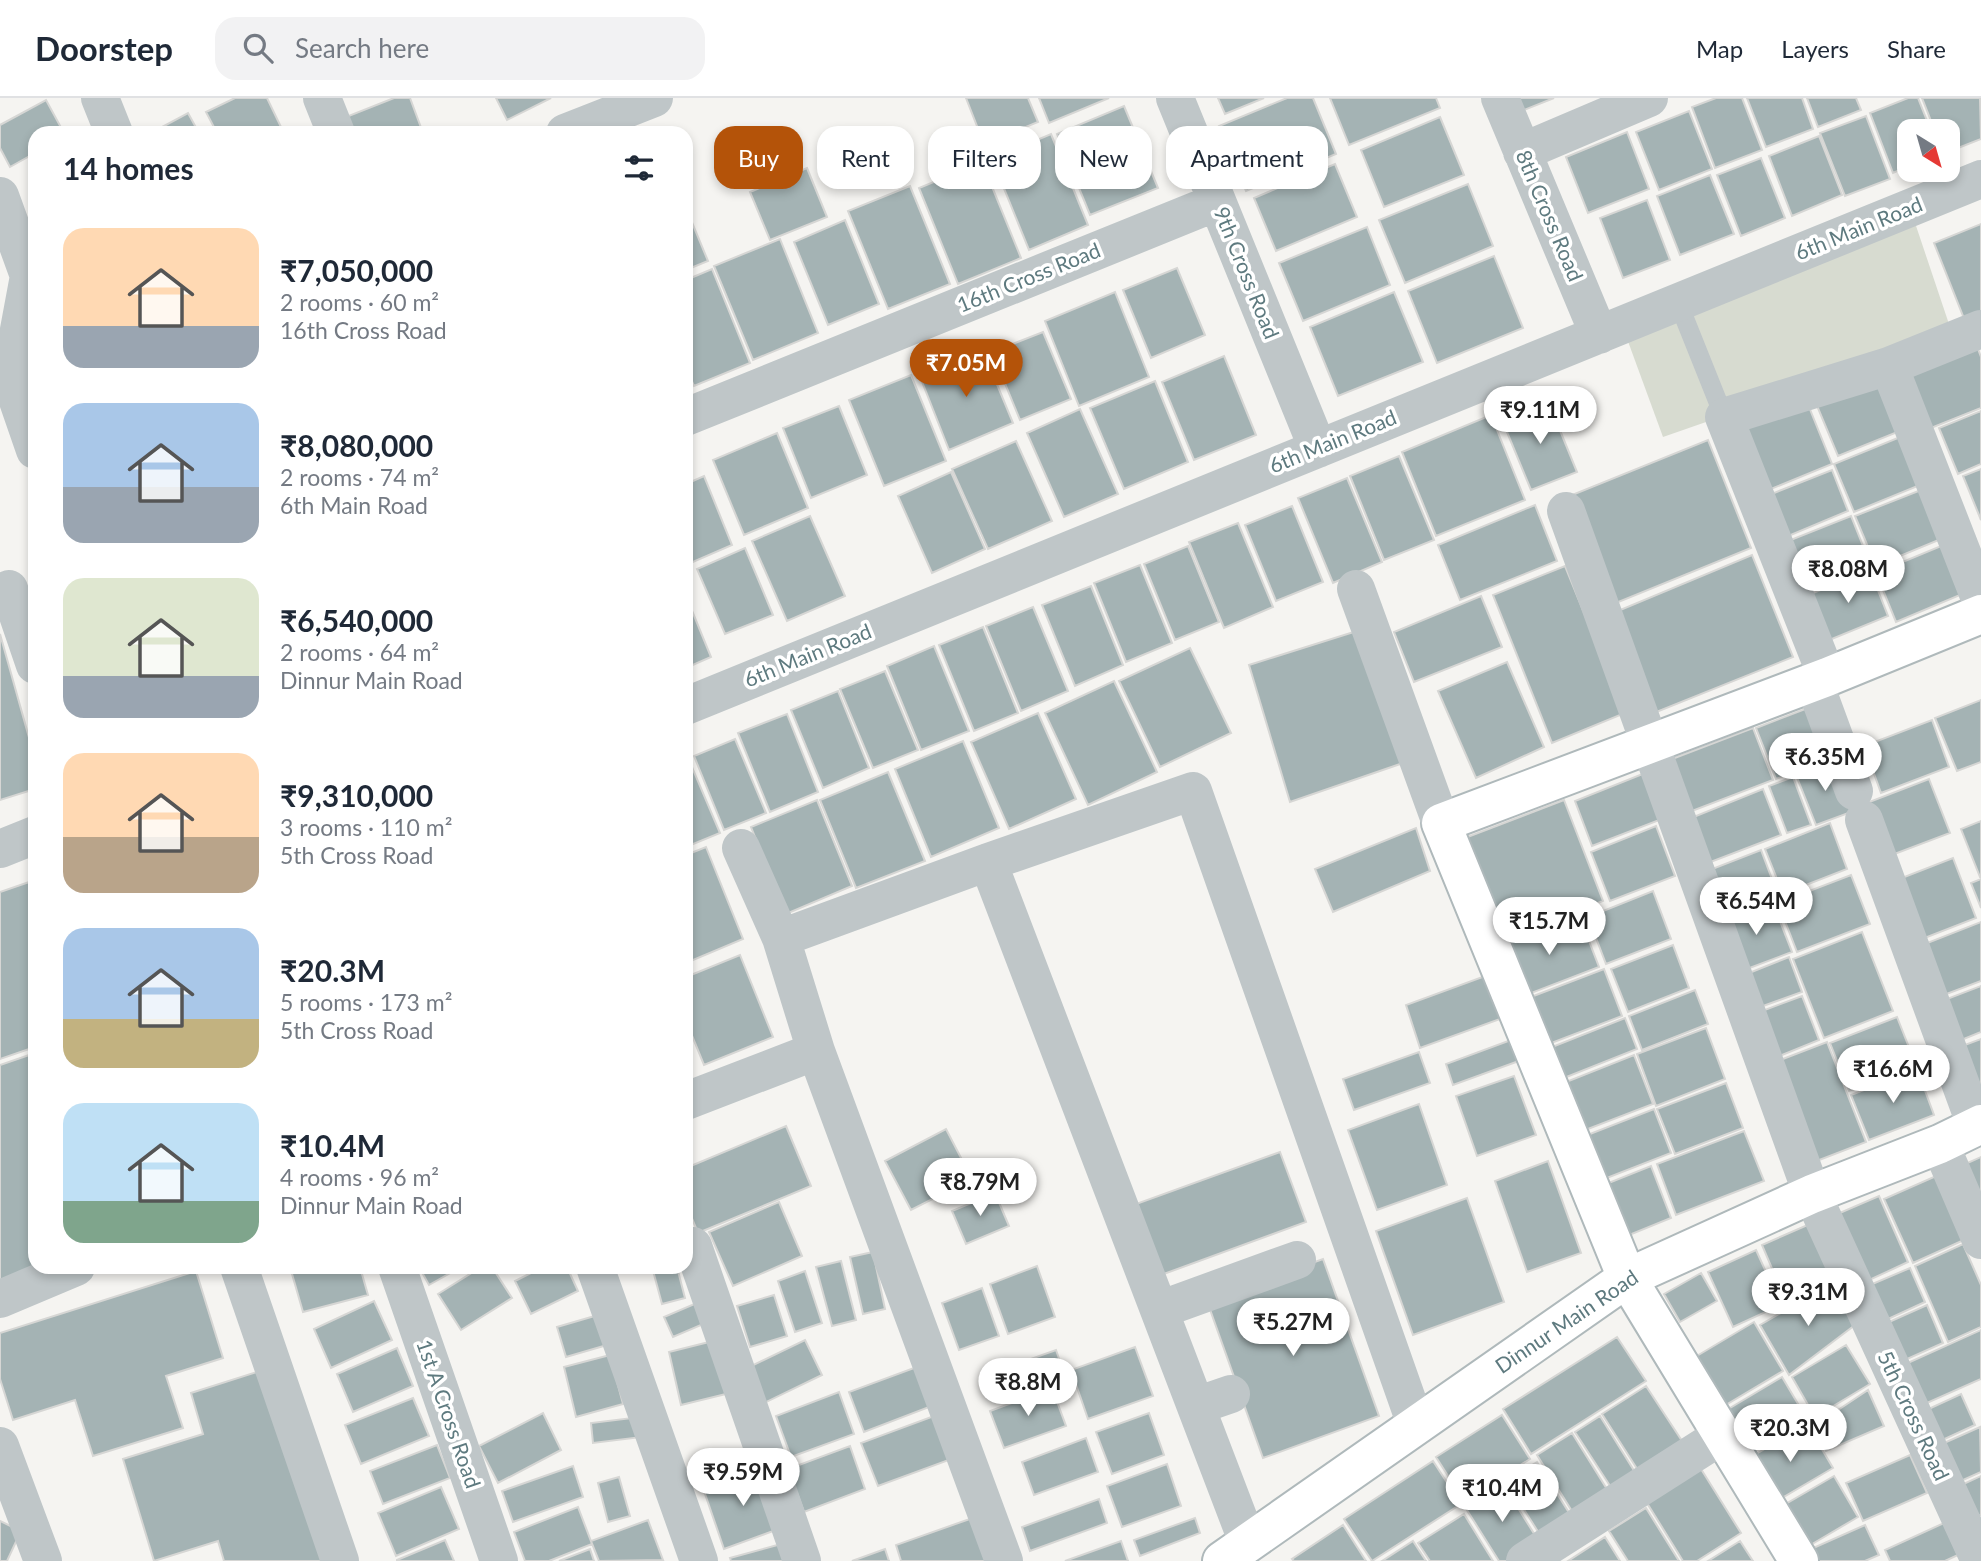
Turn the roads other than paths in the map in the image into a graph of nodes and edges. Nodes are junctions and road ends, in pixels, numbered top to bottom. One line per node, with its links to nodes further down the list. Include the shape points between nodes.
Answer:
1 (100, 98): 7 (street)
2 (323, 98): 8 (street)
3 (654, 98): 9 (street)
4 (1175, 98): 13 (street, 9th Cross Road)
5 (1500, 98): 10 (street, 8th Cross Road)
6 (1649, 98): 10 (street)
7 (111, 126)
8 (333, 126)
9 (583, 126)
10 (1522, 152): 18 (street, 8th Cross Road)
11 (1981, 179): 16 (street, 6th Main Road)
12 (0, 196): 14 (street)
13 (1217, 202): 20 (street, 16th Cross Road); 23 (street, 9th Cross Road)
14 (28, 273)
15 (28, 281): 22 (street, via 10,378)
16 (1678, 302): 18 (street, 6th Main Road); 21 (lane)
17 (1981, 329): 19 (street)
18 (1599, 335): 23 (street, 6th Main Road)
19 (1889, 366): 21 (street); 27 (street)
20 (693, 414)
21 (1724, 417): 30 (street)
22 (28, 430)
23 (1318, 449): 31 (street, 6th Main Road)
24 (1566, 511): 32 (street, 5th Cross Road)
25 (3, 581): 29 (street)
26 (1356, 589): 33 (street)
27 (1981, 601)
28 (1981, 614): 30 (street)
29 (28, 647)
30 (1820, 680): 32 (street); 41 (street, via 1859,806)
31 (693, 703)
32 (1650, 744): 33 (street); 43 (street, 5th Cross Road)
33 (1441, 823): 51 (street)
34 (28, 838): 36 (street)
35 (741, 848): 38 (street)
36 (0, 849)
37 (988, 862): 38 (street); 53 (street); 54 (street, via 1193,790)
38 (781, 939): 39 (street)
39 (816, 1051): 40 (street); 63 (street)
40 (693, 1098)
41 (1978, 1125): 42 (street, Dinnur Main Road)
42 (1940, 1144): 43 (street, Dinnur Main Road); 44 (street)
43 (1812, 1194): 51 (street, Dinnur Main Road); 66 (street, 5th Cross Road)
44 (1981, 1240)
45 (693, 1245): 62 (street)
46 (1297, 1260): 53 (street)
47 (59, 1274): 52 (street)
48 (241, 1274): 59 (street)
49 (399, 1274): 60 (street, 1st A Cross Road)
50 (597, 1274): 61 (street)
51 (1627, 1278): 54 (street, Dinnur Main Road); 55 (street)
52 (0, 1299)
53 (1159, 1310): 57 (street, via 1214,1400)
54 (1416, 1425): 57 (street, Dinnur Main Road)
55 (1721, 1436): 64 (street); 65 (street)
56 (0, 1446): 58 (street)
57 (1235, 1552)
58 (43, 1561)
59 (340, 1561)
60 (499, 1561)
61 (699, 1561)
62 (802, 1561)
63 (1004, 1561)
64 (1525, 1561)
65 (1799, 1561)
66 (1980, 1561)

